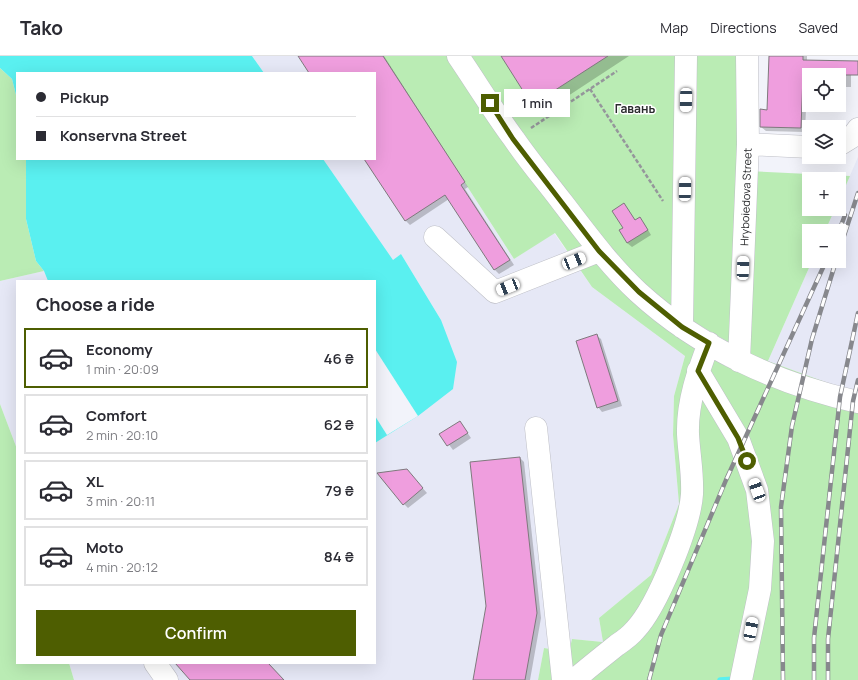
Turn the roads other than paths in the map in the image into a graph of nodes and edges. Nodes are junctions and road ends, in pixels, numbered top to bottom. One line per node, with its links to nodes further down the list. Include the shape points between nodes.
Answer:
1 (458, 56): 9 (street, via 513,139)
2 (686, 56): 10 (street)
3 (747, 56): 6 (street, Hryboiedova Street)
4 (858, 129): 5 (street)
5 (846, 141)
6 (748, 144): 7 (street); 12 (street, Hryboiedova Street)
7 (802, 147)
8 (435, 237): 9 (street, via 495,292)
9 (599, 251): 10 (street, via 639,292)
10 (682, 327): 11 (street)
11 (709, 343): 12 (street); 13 (street)
12 (739, 361): 14 (street, via 801,386)
13 (698, 371): 19 (street, via 690,404 688,434 692,495 688,517 675,554 651,608 635,630); 20 (street, via 738,438 757,490 762,541 760,589)
14 (858, 402)
15 (536, 428): 18 (street)
16 (156, 664): 17 (street)
17 (167, 680)
18 (563, 680)
19 (574, 680)
20 (741, 680)

